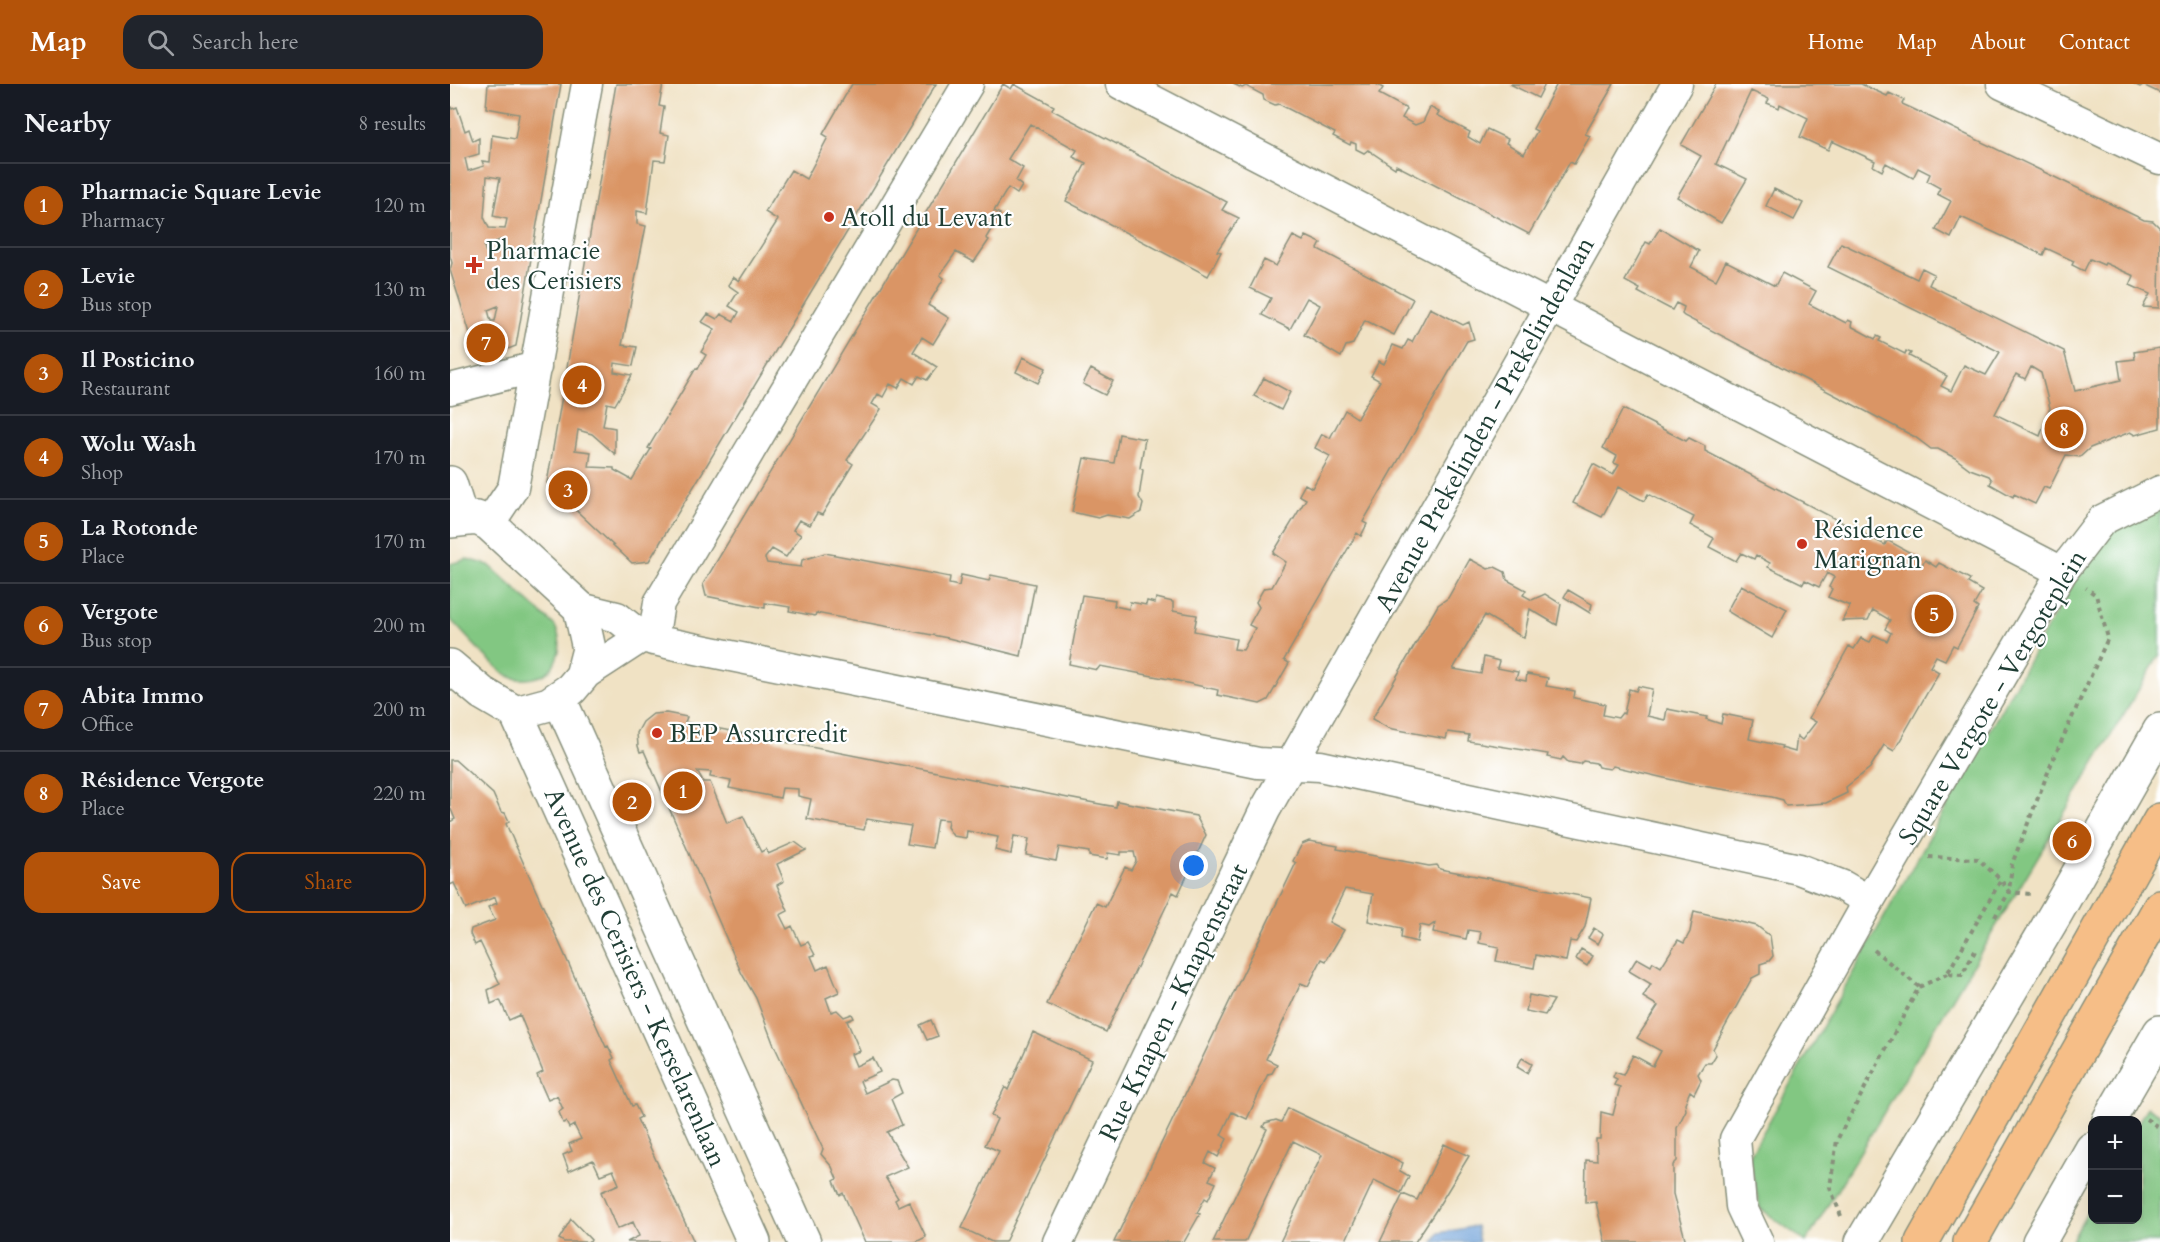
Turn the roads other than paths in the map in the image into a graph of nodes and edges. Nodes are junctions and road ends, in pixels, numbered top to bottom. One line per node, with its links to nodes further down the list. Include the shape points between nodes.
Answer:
1 (587, 84): 8 (street)
2 (968, 84): 15 (street, via 658,603)
3 (1121, 84): 7 (street)
4 (1677, 84): 7 (street, Avenue Prekelinden - Prekelindenlaan)
5 (2002, 84): 6 (street)
6 (2160, 159)
7 (1550, 308): 13 (street); 20 (street, Avenue Prekelinden - Prekelindenlaan)
8 (536, 367): 9 (street); 12 (street, via 513,488)
9 (450, 389)
10 (450, 483): 12 (street)
11 (2160, 491): 13 (street, Square Vergote - Vergoteplein, via 2102,520)
12 (467, 521): 14 (street)
13 (2062, 572): 22 (street, Square Vergote - Vergoteplein)
14 (580, 608): 15 (street, via 617,617); 17 (street, via 589,649)
15 (648, 638): 17 (street); 20 (street, via 1247,760)
16 (453, 674): 18 (street)
17 (571, 687): 18 (street, via 534,710); 25 (street, Avenue des Cerisiers - Kerselarenlaan)
18 (516, 713): 26 (street, Avenue des Cerisiers - Kerselarenlaan)
19 (2160, 730): 29 (street, via 2050,924)
20 (1292, 765): 22 (street, via 1320,766 1799,869); 32 (street, Rue Knapen - Knapenstraat, via 1265,810)
21 (2160, 820): 34 (main road)
22 (1869, 901): 33 (street, Square Vergote - Vergoteplein, via 1735,1139 1741,1206)
23 (2160, 907): 35 (main road)
24 (2160, 1032): 27 (street)
25 (739, 1098): 26 (street); 31 (street, Avenue des Cerisiers - Kerselarenlaan)
26 (698, 1116): 30 (street, Avenue des Cerisiers - Kerselarenlaan)
27 (2111, 1116)
28 (2088, 1156): 36 (street)
29 (1853, 1233)
30 (754, 1242)
31 (804, 1242)
32 (1058, 1242)
33 (1758, 1242)
34 (1922, 1242)
35 (1970, 1242)
36 (2039, 1242)

